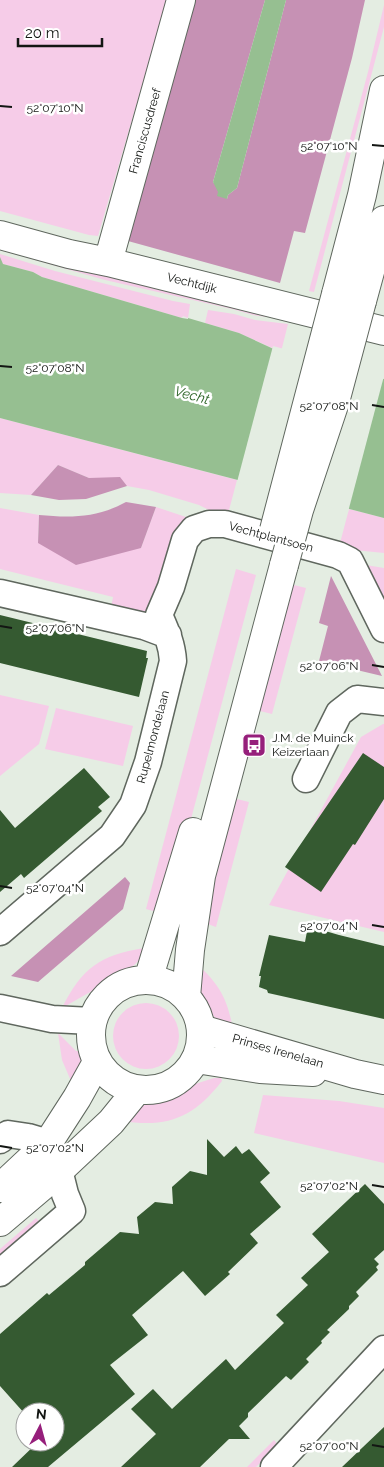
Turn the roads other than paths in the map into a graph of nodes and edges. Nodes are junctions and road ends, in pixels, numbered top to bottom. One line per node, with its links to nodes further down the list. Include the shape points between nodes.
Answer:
1 (181, 0): 5 (main road, Franciscusdreef)
2 (384, 90): 6 (main road, via 362,195)
3 (384, 220): 6 (main road)
4 (0, 236): 5 (main road, Vechtdijk)
5 (108, 262): 7 (main road, Vechtdijk)
6 (349, 298): 8 (main road, bridge, via 335,402 298,510)
7 (384, 331)
8 (275, 563): 15 (main road); 16 (main road, via 201,876)
9 (0, 593): 11 (street, via 144,626)
10 (384, 628): 11 (street, Vechtplantsoen, via 350,561 225,524 209,524 194,529 185,540 159,616)
11 (168, 635): 14 (street, Rupelmondelaan, via 173,661 148,762 133,805 112,836)
12 (384, 702): 13 (street, via 357,699 339,712)
13 (306, 779)
14 (0, 932)
15 (148, 980): 16 (main road, via 169,984); 18 (main road, via 123,984 103,999)
16 (186, 997): 19 (main road)
17 (0, 1008): 18 (street, via 52,1018)
18 (92, 1021): 21 (main road, via 90,1042)
19 (201, 1028): 20 (main road); 22 (main road, Prinses Irenelaan)
20 (196, 1059): 22 (main road, Prinses Irenelaan, via 260,1069); 24 (main road, via 181,1078 160,1088)
21 (97, 1062): 24 (main road, via 121,1085); 26 (main road)
22 (355, 1074): 23 (main road, Prinses Irenelaan)
23 (384, 1080)
24 (137, 1090): 27 (main road, via 111,1122)
25 (0, 1140): 26 (street, via 8,1134)
26 (48, 1144): 28 (main road)
27 (59, 1170): 29 (main road); 30 (street, via 72,1211)
28 (0, 1188)
29 (0, 1222)
30 (0, 1274)
31 (384, 1349): 32 (street)
32 (274, 1467)

